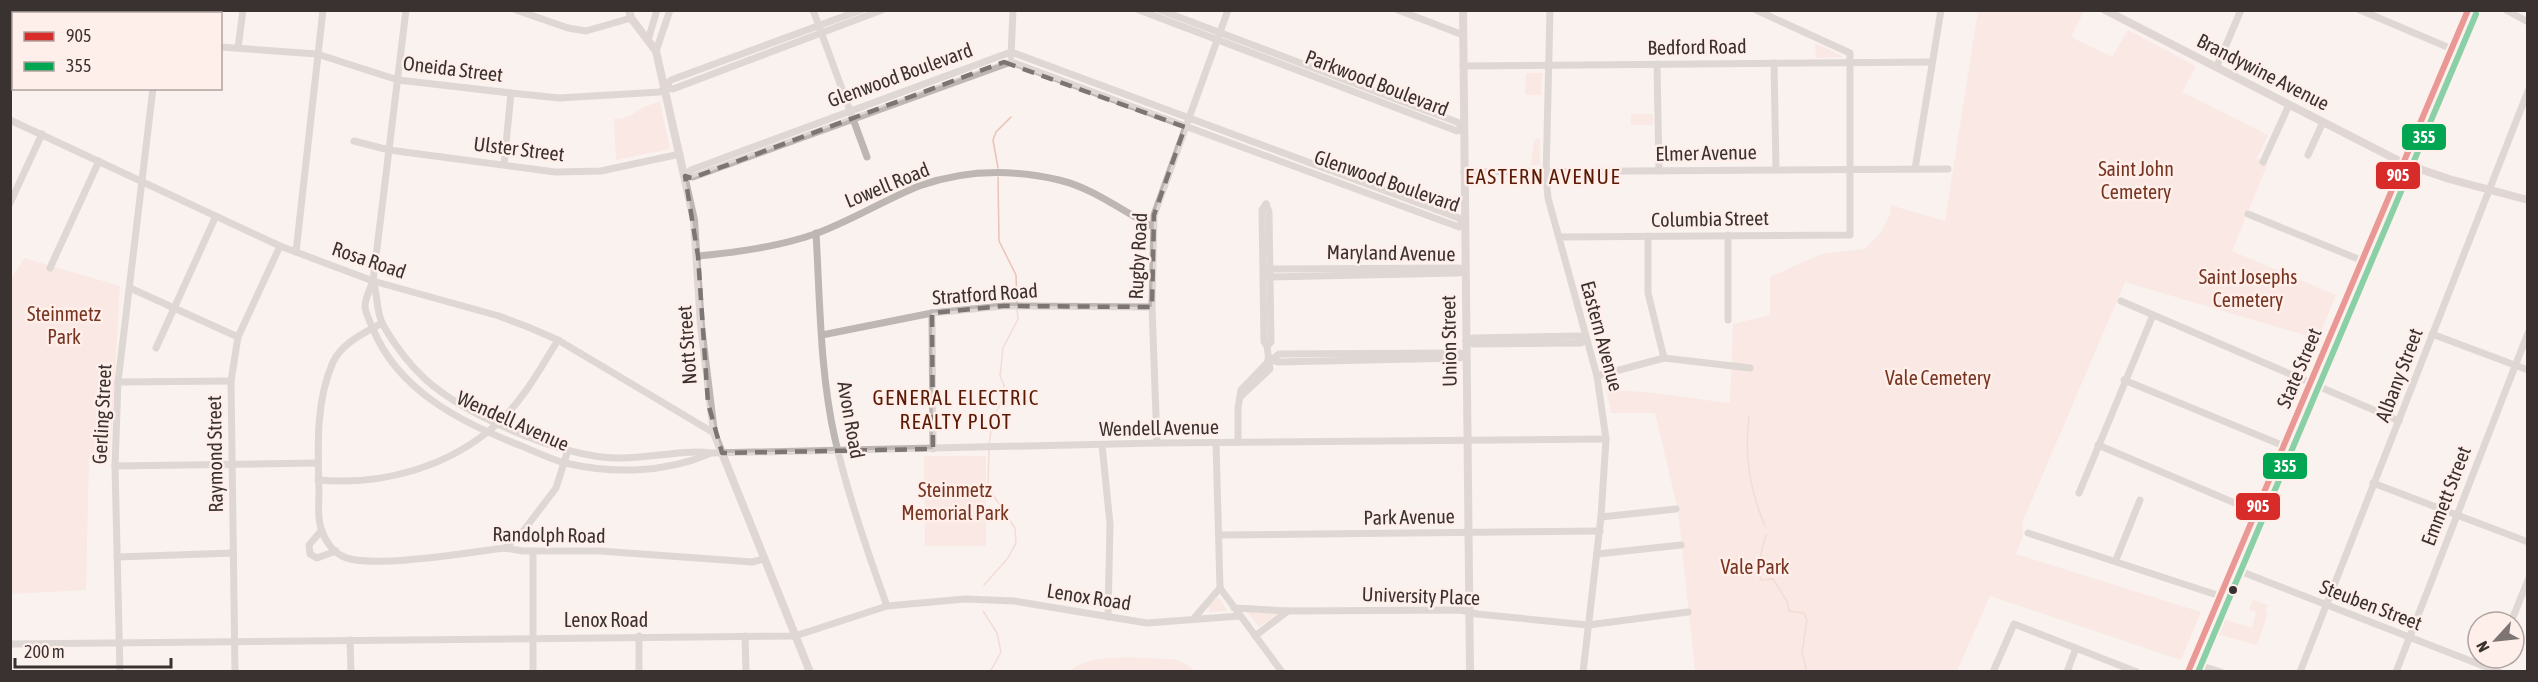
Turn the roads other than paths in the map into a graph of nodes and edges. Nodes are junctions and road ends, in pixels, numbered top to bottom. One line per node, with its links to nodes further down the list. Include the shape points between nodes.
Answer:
1 (243, 10): 33 (street)
2 (323, 10): 37 (street)
3 (406, 10): 46 (street)
4 (516, 10): 24 (street, via 585,31)
5 (657, 10): 26 (street)
6 (670, 10): 27 (street)
7 (813, 10): 28 (street)
8 (861, 10): 28 (street)
9 (882, 10): 28 (street)
10 (1139, 10): 30 (street, Parkwood Boulevard)
11 (1160, 10): 30 (street, Parkwood Boulevard)
12 (1228, 10): 30 (street, Rugby Road)
13 (1398, 10): 29 (street)
14 (1463, 10): 29 (main road, Union Street)
15 (1550, 10): 43 (street, Eastern Avenue)
16 (1756, 10): 39 (street, via 1850,53)
17 (1941, 10): 40 (street)
18 (2106, 10): 45 (main road, Brandywine Avenue)
19 (2241, 10): 45 (street)
20 (2360, 10): 34 (street)
21 (2468, 10): 34 (main road, State Street)
22 (2506, 10): 25 (street)
23 (1011, 11): 36 (street)
24 (630, 14): 31 (main road, Nott Street)
25 (2528, 22)
26 (653, 25): 27 (street); 31 (street)
27 (666, 26): 35 (street)
28 (820, 29): 47 (street, via 673,89); 52 (street)
29 (1463, 35): 44 (main road, Union Street)
30 (1219, 37): 53 (street, Rugby Road); 57 (street, Parkwood Boulevard, via 1422,108 1457,122)
31 (648, 40): 35 (main road, Nott Street)
32 (222, 47): 33 (street, Oneida Street)
33 (238, 48): 37 (street, Oneida Street)
34 (2452, 49): 67 (main road, State Street)
35 (656, 51): 47 (main road, Nott Street)
36 (1011, 52): 38 (street); 52 (street, Glenwood Boulevard); 53 (street, Glenwood Boulevard)
37 (317, 54): 46 (street, Oneida Street); 89 (street)
38 (1011, 62): 52 (street, Glenwood Boulevard); 56 (street, Glenwood Boulevard)
39 (1852, 62): 40 (street, Bedford Road); 41 (street, Bedford Road); 69 (street)
40 (1932, 62): 70 (street)
41 (1774, 63): 42 (street, Bedford Road); 68 (street)
42 (1657, 64): 43 (street, Bedford Road); 72 (street)
43 (1550, 65): 44 (street, Bedford Road); 74 (street, Eastern Avenue)
44 (1463, 66): 57 (main road, Union Street)
45 (2217, 66): 51 (main road, Brandywine Avenue)
46 (399, 80): 50 (street, Oneida Street); 60 (street)
47 (664, 87): 50 (street, Oneida Street, via 660,92 559,98); 61 (main road, Nott Street)
48 (153, 90): 76 (street, Gerling Street)
49 (2528, 91): 77 (street, Albany Street)
50 (511, 93): 66 (street)
51 (2289, 105): 55 (main road, Brandywine Avenue); 65 (street)
52 (851, 115): 63 (street); 75 (street, Glenwood Boulevard, via 690,170)
53 (1188, 119): 56 (street, Rugby Road); 82 (street, Glenwood Boulevard, via 1459,218)
54 (10, 120): 58 (street, Rosa Road)
55 (2323, 122): 62 (street); 67 (main road, Brandywine Avenue)
56 (1185, 127): 82 (street, Glenwood Boulevard, via 1459,227); 83 (street, Rugby Road)
57 (1464, 129): 73 (main road, Union Street)
58 (42, 134): 64 (street, Rosa Road); 79 (street)
59 (354, 141): 60 (street, Ulster Street)
60 (389, 150): 66 (street, Ulster Street); 95 (street)
61 (680, 154): 66 (street, Ulster Street, via 601,171 555,172); 75 (main road, Nott Street)
62 (2308, 155)
63 (867, 158)
64 (99, 161): 76 (street, Rosa Road); 92 (street)
65 (2263, 162)
66 (504, 164)
67 (2404, 164): 77 (main road, Brandywine Avenue); 91 (main road, State Street)
68 (1776, 169): 69 (street, Elmer Avenue); 72 (street, Elmer Avenue)
69 (1850, 169): 70 (street, Elmer Avenue); 85 (street, Columbia Street, via 1850,235)
70 (1915, 169): 71 (street, Elmer Avenue)
71 (1948, 169)
72 (1659, 171): 74 (street, Elmer Avenue)
73 (1464, 172): 74 (street, Elmer Avenue); 82 (main road, Union Street)
74 (1546, 172): 87 (street, Eastern Avenue, via 1548,198)
75 (685, 176): 90 (main road, Nott Street)
76 (143, 181): 81 (street, Rosa Road); 96 (street, Gerling Street)
77 (2490, 191): 78 (main road, Brandywine Avenue); 106 (street, Albany Street)
78 (2528, 200)
79 (10, 203)
80 (2248, 214): 91 (street)
81 (215, 218): 88 (street, Rosa Road); 99 (street)
82 (1463, 224): 93 (main road, Union Street)
83 (1153, 227): 84 (street, Lowell Road, via 1114,203 1061,180 981,172 919,187); 98 (street, Rugby Road)
84 (816, 233): 90 (street, Lowell Road, via 756,250); 107 (street, Avon Road)
85 (1728, 235): 86 (street, Columbia Street); 102 (street)
86 (1648, 236): 87 (street, Columbia Street); 114 (street, via 1648,292)
87 (1559, 237): 109 (street, Eastern Avenue)
88 (280, 246): 89 (street, Rosa Road); 108 (street, Raymond Street)
89 (296, 252): 95 (street, Rosa Road)
90 (698, 256): 127 (main road, Nott Street, via 701,326)
91 (2363, 261): 123 (main road, State Street)
92 (50, 268)
93 (1465, 270): 94 (street, Maryland Avenue); 111 (main road, Union Street)
94 (1267, 273): 94 (street, via 1269,212 1266,204 1262,210); 115 (street, via 1264,342)
95 (373, 281): 103 (street, Wendell Avenue); 104 (street, Wendell Avenue, via 365,308); 110 (street, Rosa Road, via 499,316)
96 (130, 288): 99 (street); 122 (street, Gerling Street)
97 (2121, 301): 101 (street)
98 (1152, 307): 100 (street, Stratford Road, via 1003,306); 131 (street, Rugby Road)
99 (175, 309): 108 (street); 112 (street)
100 (932, 313): 107 (street, Stratford Road); 136 (street)
101 (2153, 315): 120 (street); 123 (street)
102 (1728, 320)
103 (382, 323): 104 (street, Randolph Road); 125 (street, Wendell Avenue, via 426,380)
104 (373, 328): 126 (street, Wendell Avenue, via 386,353 415,388); 141 (street, Randolph Road, via 342,348 333,362 320,418)
105 (2528, 333): 116 (street, Emmett Street)
106 (2432, 334): 116 (street); 124 (street, Albany Street)
107 (822, 335): 138 (street, Avon Road)
108 (238, 337): 121 (street, Raymond Street)
109 (1586, 339): 111 (street, via 1581,343); 119 (street, Eastern Avenue)
110 (558, 340): 125 (street, via 534,380); 127 (street, Rosa Road)
111 (1466, 341): 113 (main road, Union Street)
112 (156, 348)
113 (1466, 356): 115 (street); 129 (main road, Union Street)
114 (1664, 358): 117 (street); 119 (street)
115 (1270, 360): 130 (street, via 1270,369 1240,397)
116 (2515, 365): 118 (street); 151 (street, Emmett Street)
117 (1750, 368)
118 (2528, 370)
119 (1597, 376): 128 (street, Eastern Avenue)
120 (2124, 380): 134 (street); 135 (street)
121 (231, 381): 122 (street); 143 (street, Raymond Street)
122 (118, 382): 144 (street, Gerling Street)
123 (2310, 383): 124 (street); 135 (main road, State Street)
124 (2399, 421): 146 (street, Albany Street)
125 (498, 423): 126 (street); 137 (street, Wendell Avenue)
126 (487, 432): 142 (street, Wendell Avenue); 145 (street, via 428,466 398,476 364,483)
127 (714, 433): 140 (main road, Nott Street)
128 (1606, 440): 129 (street, Wendell Avenue); 152 (street, Eastern Avenue)
129 (1466, 441): 130 (street, Wendell Avenue); 155 (main road, Union Street)
130 (1238, 442): 132 (street, Wendell Avenue)
131 (1157, 443): 132 (street, Wendell Avenue); 133 (street, Wendell Avenue)
132 (1216, 443): 157 (street)
133 (1102, 445): 136 (street, Wendell Avenue); 180 (street, via 1110,524)
134 (2098, 445): 147 (street); 150 (street)
135 (2284, 446): 150 (main road, State Street)
136 (933, 449): 138 (street, Wendell Avenue)
137 (568, 450): 139 (street, Wendell Avenue, via 615,458 690,450); 142 (street)
138 (838, 451): 140 (street, Wendell Avenue); 173 (street, Avon Road, via 853,510)
139 (712, 453): 140 (street, Wendell Avenue); 142 (street, Wendell Avenue, via 690,462 644,470)
140 (722, 453): 166 (main road, Nott Street)
141 (316, 463): 143 (street); 145 (street, Randolph Road)
142 (564, 463): 160 (street, via 556,488 541,511)
143 (232, 464): 144 (street); 163 (street, Raymond Street)
144 (115, 466): 165 (street, Gerling Street)
145 (318, 480): 153 (street, Randolph Road)
146 (2373, 483): 151 (street); 172 (street, Albany Street)
147 (2079, 493)
148 (2140, 500): 167 (street)
149 (1676, 508): 152 (street)
150 (2256, 512): 168 (main road, State Street)
151 (2457, 515): 158 (street); 188 (street, Emmett Street)
152 (1601, 517): 154 (street, Eastern Avenue)
153 (321, 531): 161 (street); 161 (street, Randolph Road, via 309,545 313,558)
154 (1599, 531): 155 (street, Park Avenue); 164 (street, Eastern Avenue)
155 (1469, 532): 157 (street, Park Avenue); 177 (main road, Union Street)
156 (2028, 533): 167 (street)
157 (1220, 535): 170 (street)
158 (2528, 542)
159 (1681, 545): 164 (street)
160 (505, 548): 161 (street, Randolph Road, via 380,561 355,560); 162 (street, Randolph Road)
161 (336, 551)
162 (533, 551): 166 (street, Randolph Road, via 600,551 752,562); 187 (street)
163 (233, 553): 165 (street); 190 (street, Raymond Street)
164 (1597, 554): 182 (street, Eastern Avenue)
165 (117, 557): 191 (street, Gerling Street)
166 (764, 559): 185 (main road, Nott Street)
167 (2116, 560): 171 (street)
168 (2232, 568): 171 (main road, State Street); 172 (street, Steuben Street)
169 (2528, 580): 175 (street)
170 (1220, 588): 174 (street); 181 (street)
171 (2220, 596): 195 (main road, State Street)
172 (2325, 605): 188 (street, Steuben Street); 210 (street, Albany Street)
173 (887, 606): 180 (street, Lenox Road, via 965,598 1014,601); 185 (street, Lenox Road)
174 (1234, 608): 176 (street, University Place); 179 (street)
175 (2516, 610)
176 (1288, 611): 177 (street, University Place); 186 (street)
177 (1469, 611): 182 (street, University Place); 204 (main road, Union Street)
178 (1688, 612): 182 (street, University Place)
179 (1240, 616): 181 (street, Lenox Road); 186 (street)
180 (1108, 617): 181 (street, Lenox Road, via 1147,622)
181 (1195, 617)
182 (1588, 625): 205 (street, Eastern Avenue)
183 (639, 636): 184 (street, Lenox Road); 187 (street, Lenox Road); 200 (street)
184 (745, 636): 185 (street, Lenox Road); 201 (street)
185 (795, 636): 202 (main road, Nott Street)
186 (1256, 636): 203 (street)
187 (532, 637): 189 (street, Lenox Road); 199 (street)
188 (2410, 637): 194 (street, Steuben Street); 211 (street, Emmett Street)
189 (350, 640): 190 (street, Lenox Road); 198 (street)
190 (235, 642): 191 (street, Lenox Road); 197 (street, Raymond Street)
191 (119, 643): 192 (street, Lenox Road); 196 (street, Gerling Street)
192 (10, 644)
193 (2076, 648): 206 (street, via 2014,624); 207 (street); 208 (street)
194 (2466, 658)
195 (2190, 667): 209 (street)
196 (120, 672)
197 (235, 672)
198 (351, 672)
199 (533, 672)
200 (639, 672)
201 (746, 672)
202 (810, 672)
203 (1282, 672)
204 (1470, 672)
205 (1583, 672)
206 (1993, 672)
207 (2067, 672)
208 (2137, 672)
209 (2221, 672)
210 (2300, 672)
211 (2396, 672)

